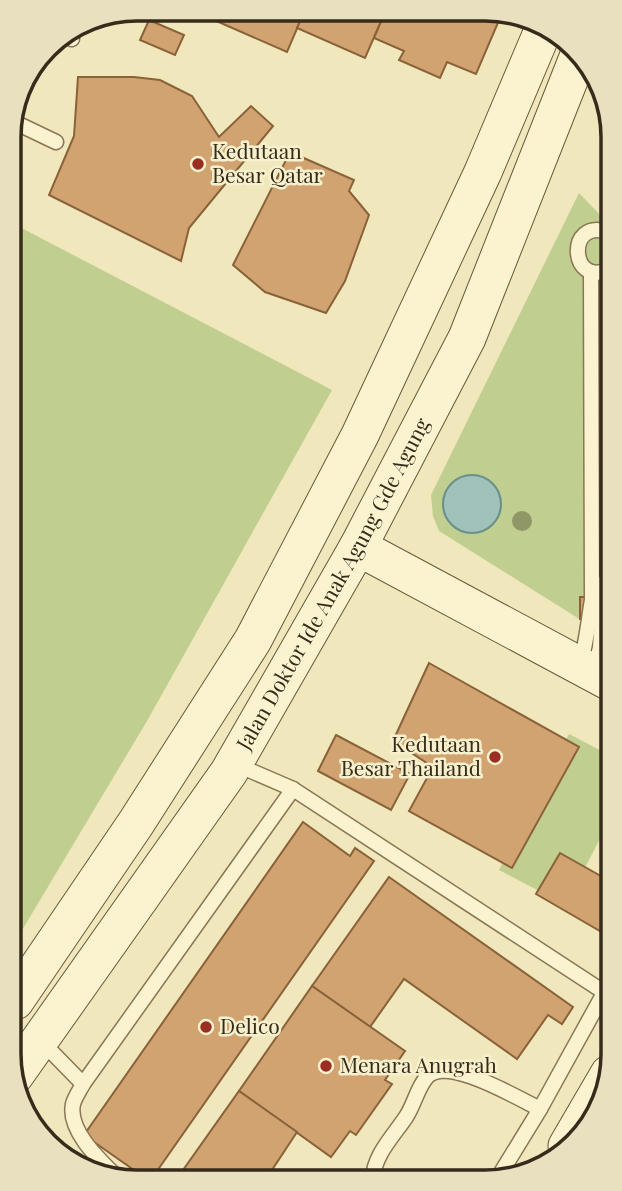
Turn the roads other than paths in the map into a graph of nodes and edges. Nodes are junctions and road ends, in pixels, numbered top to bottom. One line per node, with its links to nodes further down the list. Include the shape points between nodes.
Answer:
1 (541, 36): 13 (main road, Jalan Doktor Ide Anak Agung Gde Agung, via 483,172 360,435 253,640)
2 (575, 65): 8 (main road, Jalan Doktor Ide Anak Agung Gde Agung, via 467,338)
3 (22, 126): 4 (lane)
4 (57, 142)
5 (601, 230): 6 (lane, via 587,232 576,253 581,265)
6 (591, 272): 7 (lane); 9 (lane, via 592,600 586,629)
7 (601, 272)
8 (364, 537): 9 (main road); 10 (main road, Jalan Doktor Ide Anak Agung Gde Agung)
9 (597, 661)
10 (233, 764): 11 (lane); 15 (main road, Jalan Doktor Ide Anak Agung Gde Agung)
11 (293, 789): 12 (lane); 17 (lane)
12 (601, 990)
13 (21, 992)
14 (601, 1007): 18 (lane)
15 (40, 1040): 16 (main road, Jalan Doktor Ide Anak Agung Gde Agung); 17 (lane)
16 (22, 1065)
17 (83, 1084): 19 (lane, via 74,1102 73,1118)
18 (540, 1109): 20 (lane); 21 (lane, via 457,1070 438,1069 426,1077)
19 (108, 1166)
20 (504, 1168)
21 (373, 1170)

